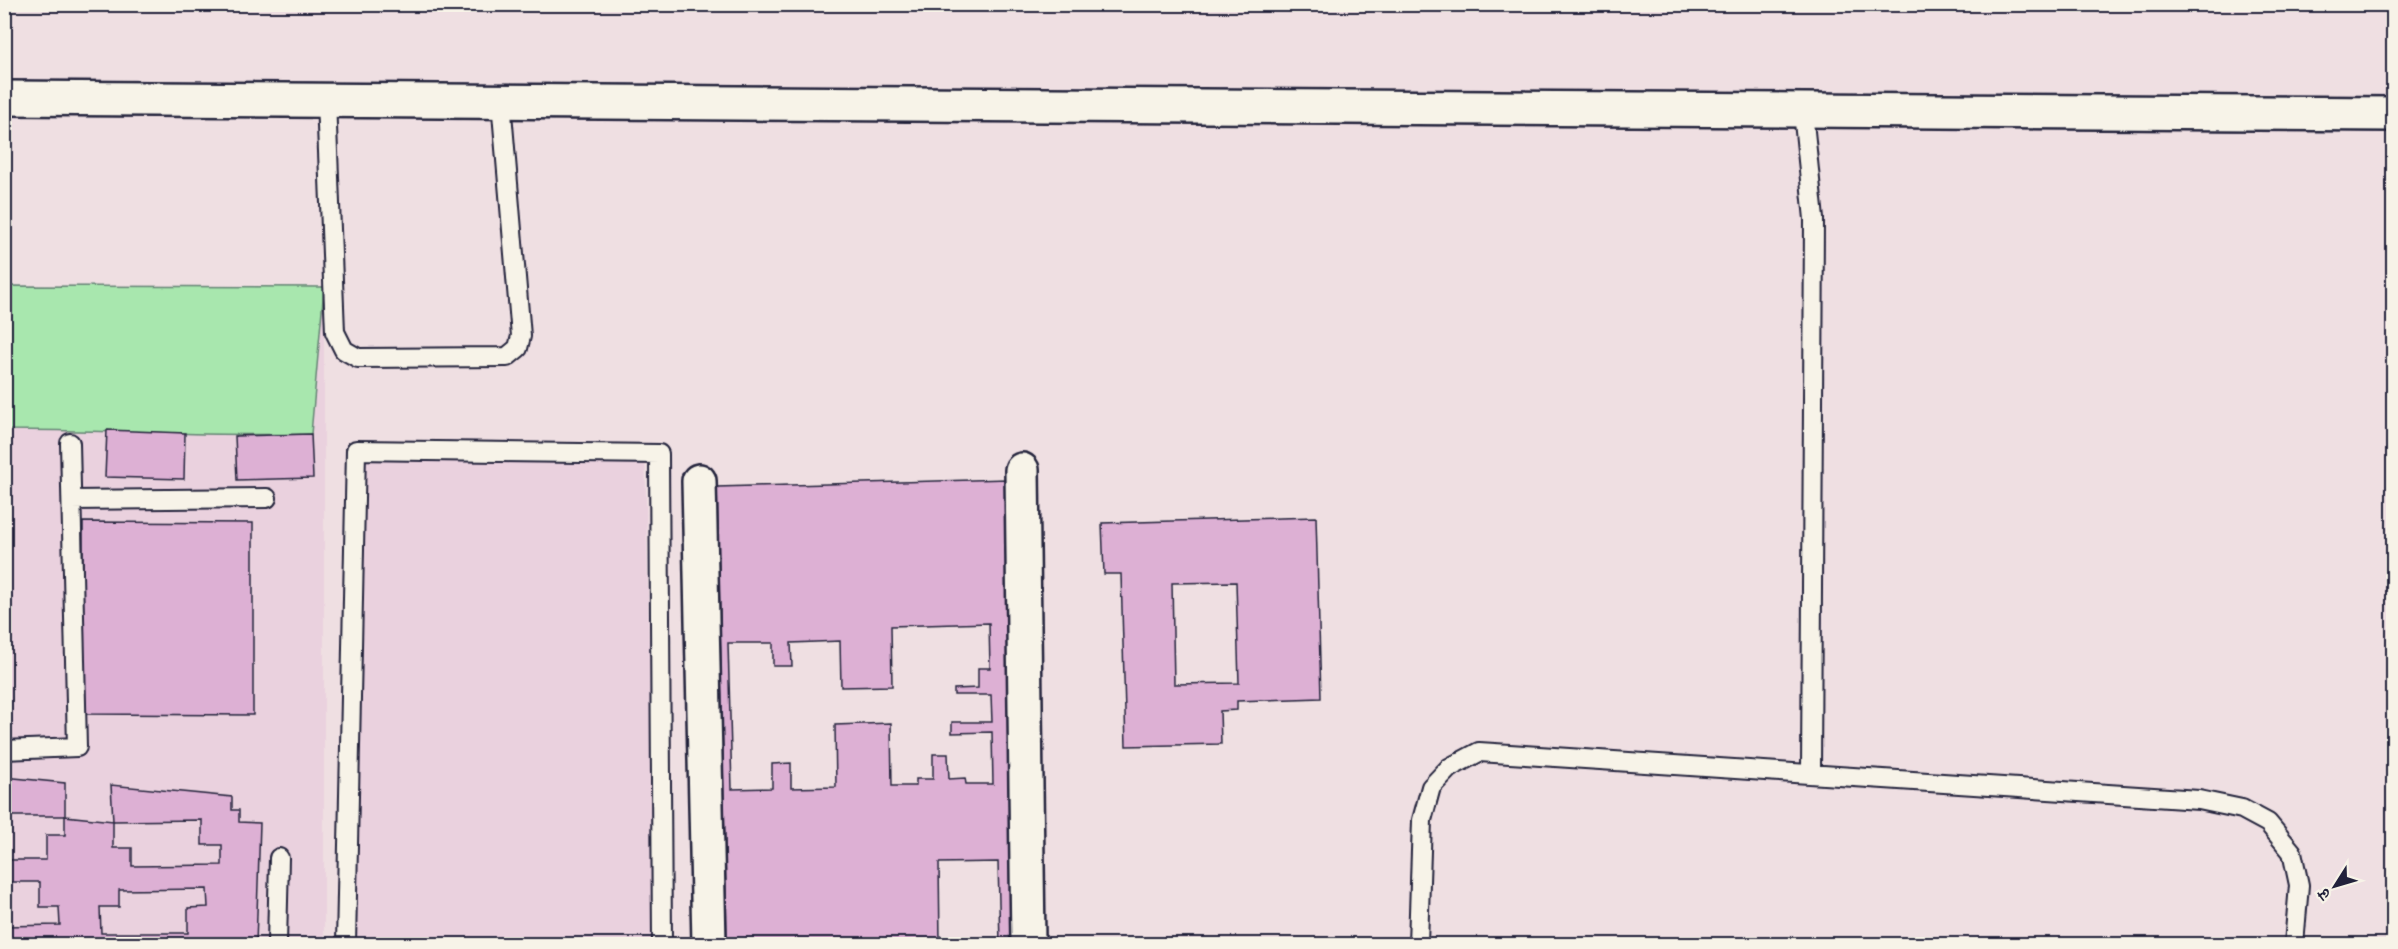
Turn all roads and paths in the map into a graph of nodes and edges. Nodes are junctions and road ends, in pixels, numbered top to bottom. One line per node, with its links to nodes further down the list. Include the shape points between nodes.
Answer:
1 (4, 98): 2 (street)
2 (326, 100): 3 (street); 3 (lane, via 335,332 344,350 358,358 507,357 518,348 521,336)
3 (501, 101): 4 (street)
4 (1803, 112): 5 (street); 12 (lane, via 1814,219)
5 (2394, 114)
6 (70, 442): 10 (lane)
7 (1022, 470): 18 (street)
8 (699, 481): 17 (street)
9 (267, 498): 10 (lane)
10 (72, 500): 11 (lane, via 77,747)
11 (4, 750)
12 (1811, 774): 19 (lane, via 1479,752 1449,768 1431,788 1422,820); 20 (lane, via 2199,800 2242,809 2268,823 2292,852 2299,885)
13 (279, 858): 14 (lane)
14 (277, 945)
15 (346, 945): 16 (lane, via 356,450 659,454)
16 (662, 945)
17 (708, 945)
18 (1028, 945)
19 (1418, 945)
20 (2294, 945)

